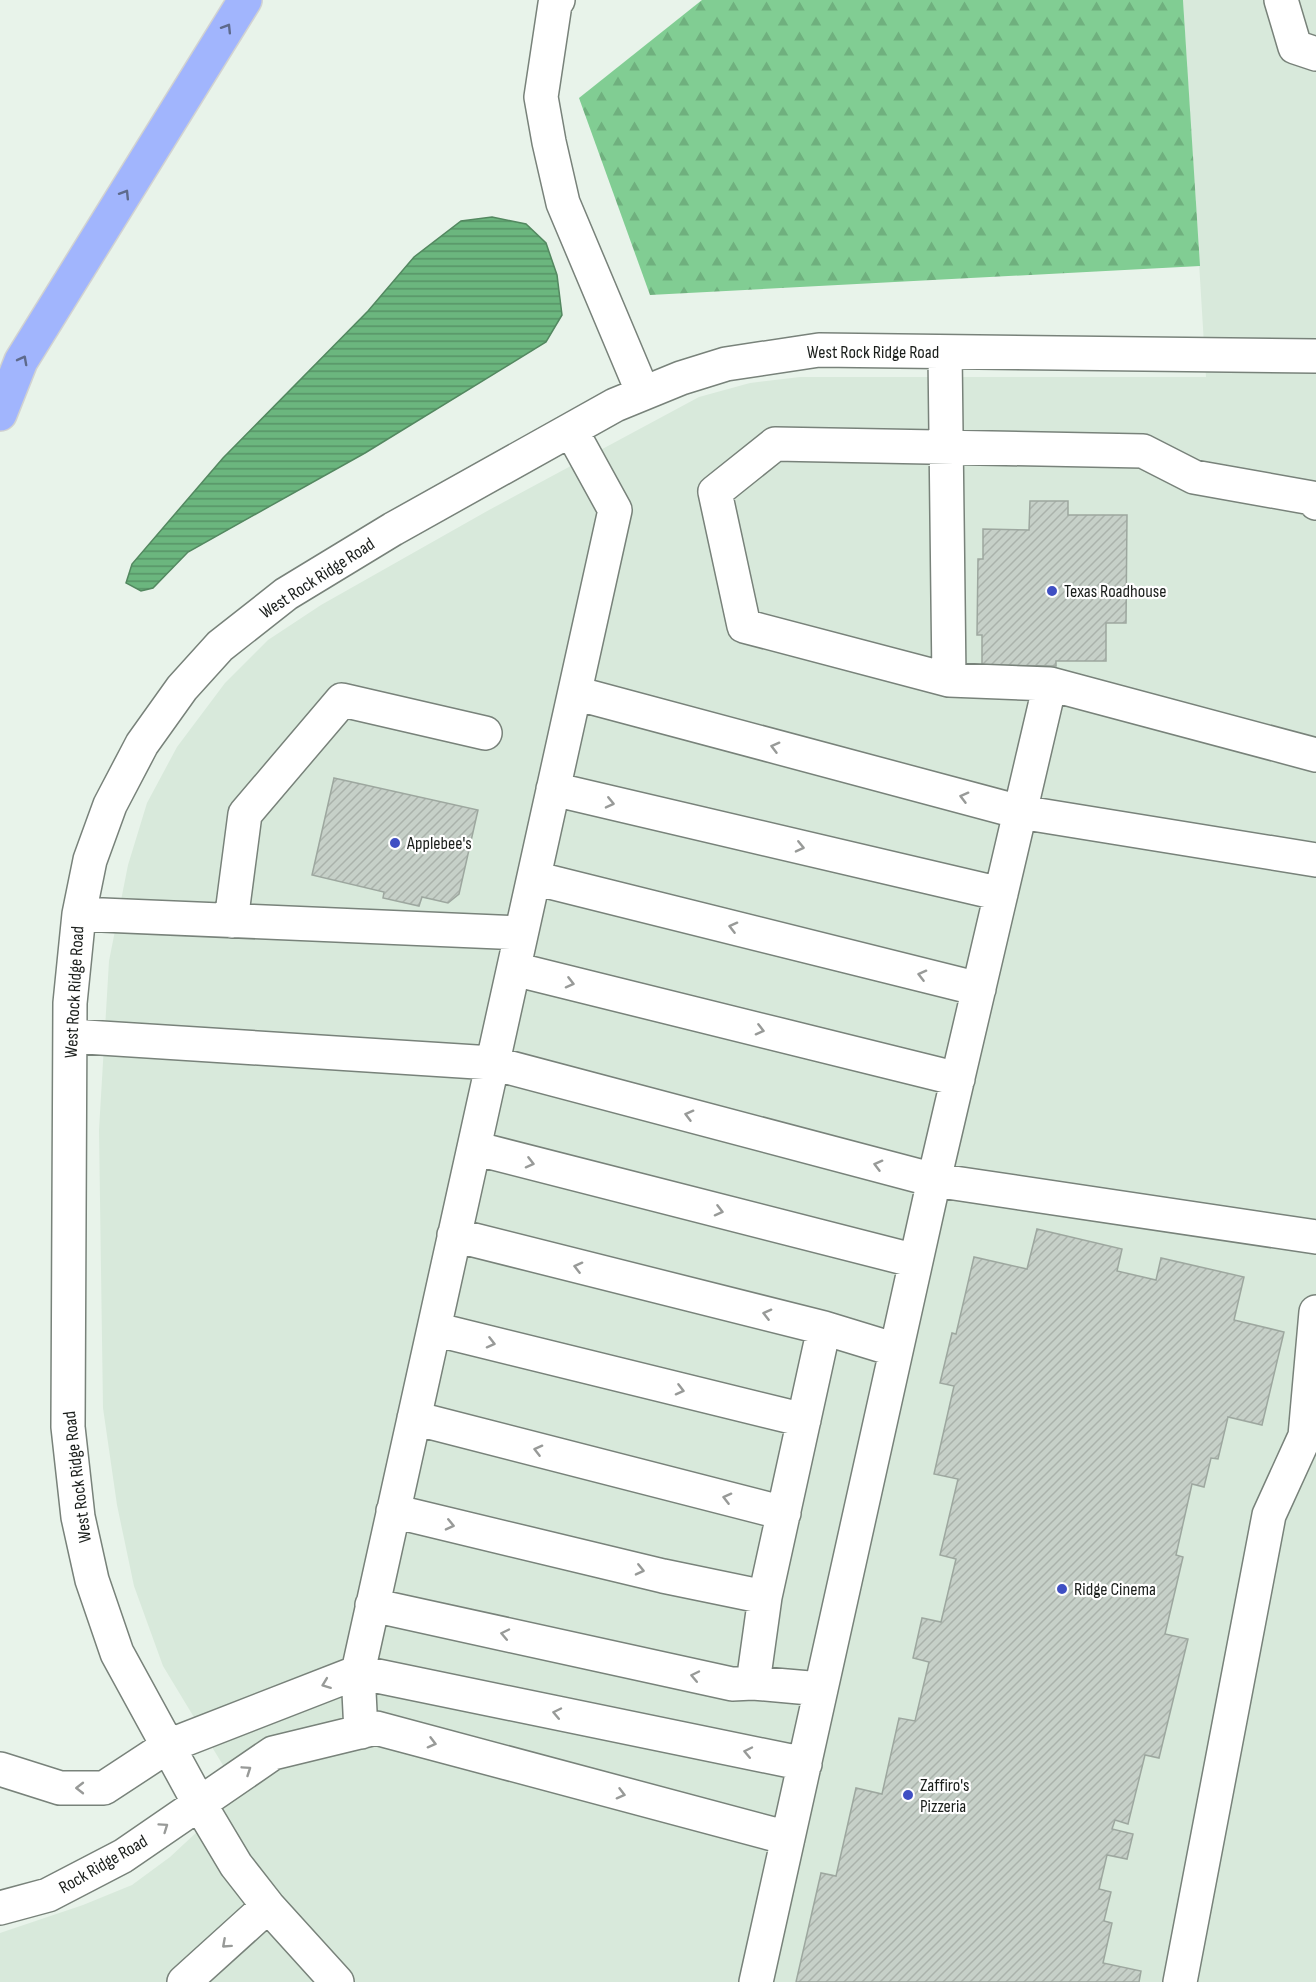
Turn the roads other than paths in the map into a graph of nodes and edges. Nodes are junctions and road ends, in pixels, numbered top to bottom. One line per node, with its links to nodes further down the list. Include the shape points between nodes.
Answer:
1 (245, 0): 8 (highway, one-way to 1, via 21,361)
2 (558, 0): 7 (street, via 541,97 549,142 563,203)
3 (1281, 0): 4 (street, via 1295,47)
4 (1316, 54)
5 (945, 352): 6 (street, West Rock Ridge Road); 7 (street, West Rock Ridge Road, via 819,350 726,364); 10 (street)
6 (1316, 356)
7 (643, 393): 9 (street, West Rock Ridge Road)
8 (0, 414)
9 (571, 430): 14 (street, via 615,510); 22 (street, West Rock Ridge Road, via 286,594 220,646 182,688 142,744 110,805 90,860)
10 (946, 446): 11 (street, via 1143,451 1194,477 1312,498); 12 (street); 12 (street, via 775,444 715,492 744,626)
11 (1316, 503)
12 (950, 680): 13 (street)
13 (1050, 684): 16 (street); 18 (street)
14 (575, 693): 17 (street); 18 (street, one-way to 14)
15 (484, 733): 23 (street, via 342,700 245,814)
16 (1316, 755)
17 (553, 789): 20 (street); 21 (street, one-way to 21)
18 (1020, 812): 19 (street); 21 (street)
19 (1316, 860)
20 (534, 878): 24 (street); 26 (street, one-way to 20)
21 (1001, 894): 26 (street)
22 (79, 914): 23 (street); 27 (street, West Rock Ridge Road)
23 (231, 921): 24 (street)
24 (521, 933): 25 (street)
25 (513, 969): 28 (street); 29 (street, one-way to 29)
26 (979, 989): 29 (street)
27 (70, 1036): 28 (street); 49 (street, West Rock Ridge Road, via 68,1427 78,1517 92,1580 117,1653)
28 (492, 1063): 30 (street); 31 (street, one-way to 28)
29 (958, 1079): 31 (street)
30 (474, 1148): 32 (street); 34 (street, one-way to 34)
31 (934, 1180): 33 (street); 34 (street)
32 (454, 1235): 36 (street, one-way to 32); 37 (street)
33 (1316, 1237)
34 (916, 1261): 38 (street)
35 (1316, 1312): 59 (street, via 1305,1436 1269,1515)
36 (824, 1328): 38 (street); 40 (street)
37 (434, 1329): 39 (street); 40 (street, one-way to 40)
38 (896, 1350): 47 (street)
39 (414, 1418): 41 (street); 42 (street, one-way to 39)
40 (804, 1420): 42 (street)
41 (393, 1511): 43 (street, one-way to 43); 44 (street)
42 (784, 1513): 43 (street)
43 (765, 1597): 46 (street)
44 (372, 1605): 45 (street); 46 (street, one-way to 44, via 732,1684)
45 (357, 1672): 48 (street); 49 (street, one-way to 49); 50 (street, one-way to 45)
46 (753, 1683): 47 (street)
47 (821, 1689): 50 (street)
48 (361, 1732): 52 (street, Rock Ridge Road, one-way to 48, via 273,1753); 53 (street, Rock Ridge Road, one-way to 53, via 376,1728)
49 (168, 1746): 51 (street, one-way to 51, via 104,1788 60,1788); 52 (street, West Rock Ridge Road)
50 (805, 1764): 53 (street)
51 (0, 1769)
52 (199, 1803): 54 (street, West Rock Ridge Road, via 236,1865); 55 (street, Rock Ridge Road, one-way to 52, via 48,1895 114,1861)
53 (788, 1838): 58 (street)
54 (268, 1906): 56 (street, one-way to 56); 57 (street, West Rock Ridge Road)
55 (0, 1908)
56 (184, 1982)
57 (337, 1982)
58 (756, 1982)
59 (1180, 1982)

